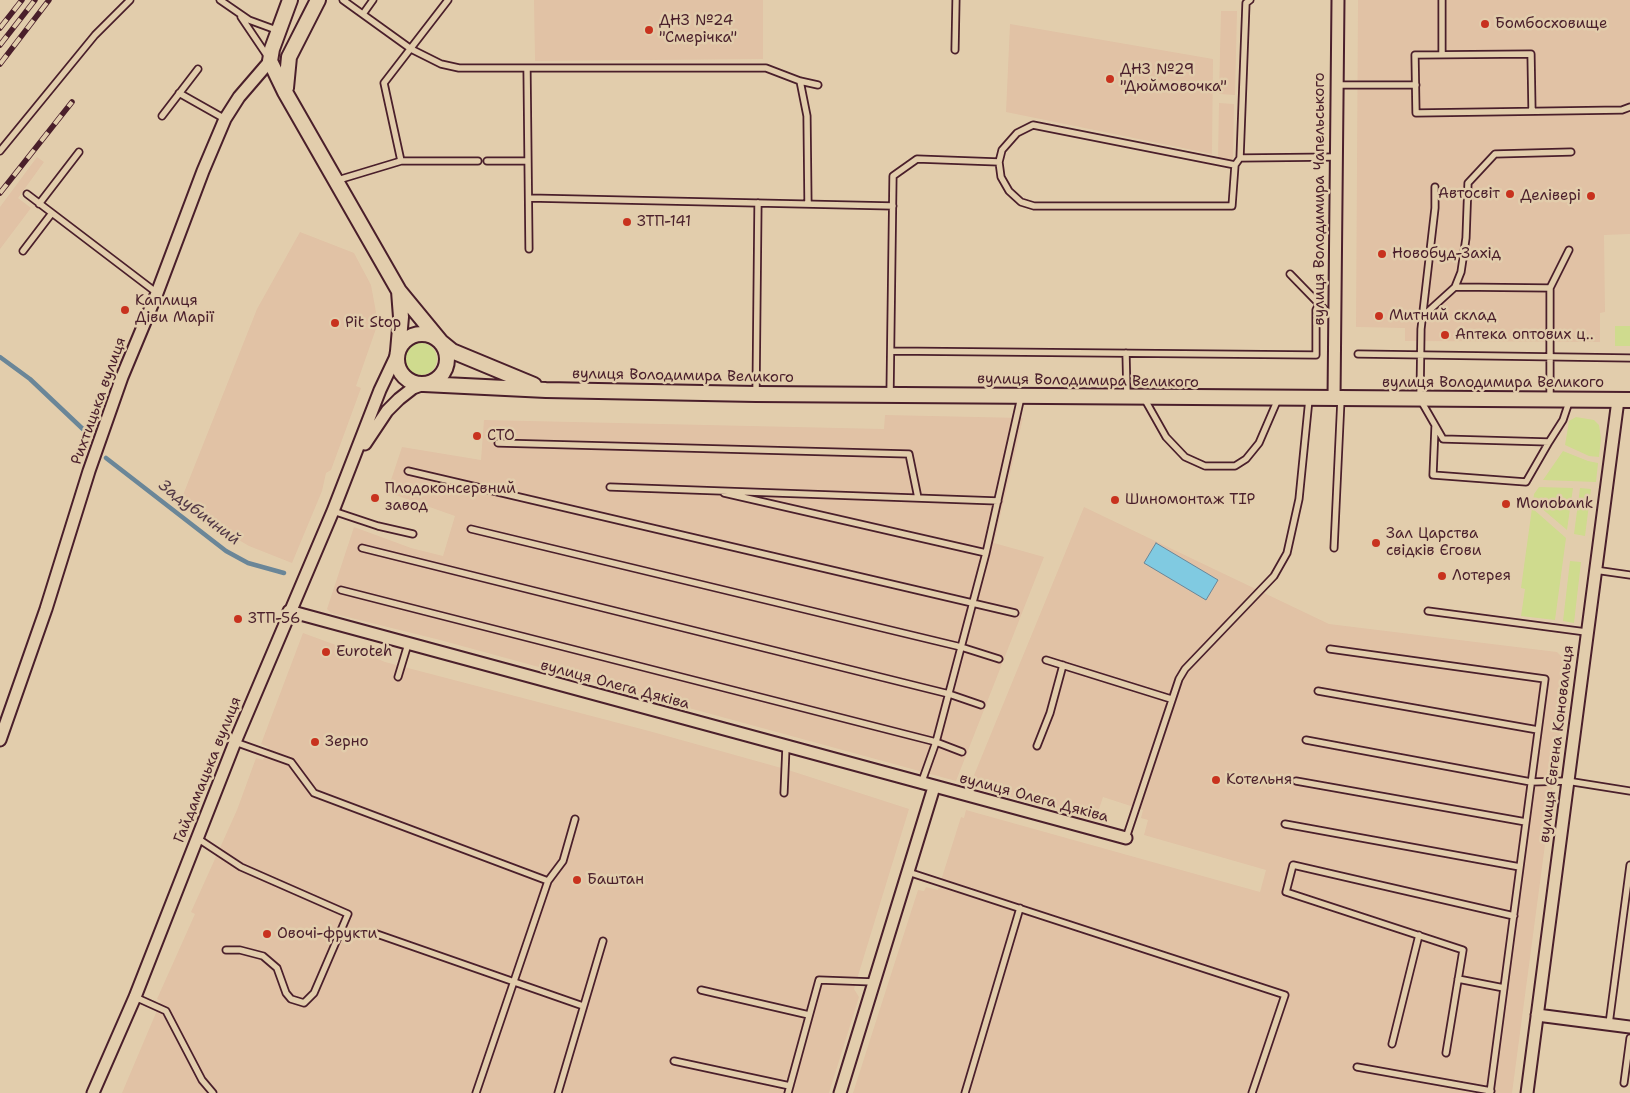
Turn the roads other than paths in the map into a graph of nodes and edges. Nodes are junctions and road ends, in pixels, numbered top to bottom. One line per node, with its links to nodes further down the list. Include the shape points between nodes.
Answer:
1 (130, 0): 31 (lane, via 95,35)
2 (220, 0): 12 (lane)
3 (290, 0): 14 (street)
4 (318, 0): 25 (street, via 289,57)
5 (343, 0): 13 (lane)
6 (373, 0): 13 (lane)
7 (448, 0): 15 (lane)
8 (956, 0): 16 (lane)
9 (1250, 0): 35 (lane, via 1246,3)
10 (1338, 0): 23 (street, вулиця Володимира Чапельського)
11 (1442, 0): 17 (lane)
12 (238, 14): 14 (lane); 18 (lane)
13 (363, 14): 15 (lane)
14 (279, 31): 18 (street)
15 (411, 49): 19 (lane, via 441,64 459,68); 36 (lane, via 384,83)
16 (955, 50)
17 (1442, 54): 24 (lane, via 1415,55); 28 (lane, via 1531,54)
18 (270, 61): 25 (street, вулиця Володимира Великого); 30 (street, Рихтицька вулиця, via 238,97)
19 (527, 68): 21 (lane, via 766,68); 39 (lane)
20 (198, 69): 26 (lane)
21 (800, 81): 22 (lane); 48 (lane, via 807,116)
22 (818, 85)
23 (1336, 85): 24 (lane); 34 (street, вулиця Володимира Чапельського)
24 (1416, 85): 28 (lane, via 1416,113)
25 (286, 92): 42 (street, вулиця Володимира Великого)
26 (179, 94): 29 (lane); 30 (lane)
27 (1630, 106): 28 (lane, via 1622,110)
28 (1532, 111)
29 (162, 116)
30 (225, 119): 58 (street, Рихтицька вулиця)
31 (0, 151)
32 (79, 152): 47 (lane)
33 (1571, 152): 55 (lane, via 1495,154 1468,183 1466,238 1461,272)
34 (1336, 157): 35 (lane); 60 (street, вулиця Володимира Чапельського)
35 (1240, 158): 41 (lane)
36 (401, 160): 37 (lane); 42 (lane)
37 (478, 161)
38 (487, 161): 39 (lane)
39 (528, 161): 45 (lane)
40 (999, 162): 41 (lane, via 1002,150 1017,133 1033,125); 41 (lane, via 1001,177 1009,191 1021,202 1034,206 1232,206); 49 (lane, via 917,159 893,176)
41 (1234, 165)
42 (338, 180): 57 (street, вулиця Володимира Великого)
43 (1435, 187): 61 (lane)
44 (27, 194): 47 (lane)
45 (528, 198): 46 (lane); 51 (lane)
46 (758, 203): 48 (lane); 72 (lane)
47 (39, 204): 50 (lane)
48 (808, 204): 49 (lane)
49 (893, 206): 63 (lane)
50 (52, 213): 53 (lane); 58 (lane)
51 (529, 249)
52 (1569, 250): 56 (lane)
53 (23, 251)
54 (1290, 274): 59 (lane)
55 (1455, 287): 56 (lane); 61 (lane)
56 (1550, 288): 68 (lane)
57 (399, 291): 62 (street, вулиця Володимира Великого); 64 (street, вулиця Володимира Великого)
58 (157, 293): 119 (street, Рихтицька вулиця, via 88,474 46,609)
59 (1318, 304): 60 (lane); 65 (lane, via 1316,355)
60 (1335, 316): 79 (street, вулиця Володимира Чапельського)
61 (1422, 318): 67 (lane)
62 (440, 342): 64 (street, via 428,335 414,336 402,344); 70 (street, via 446,354 445,367 438,378); 71 (street, вулиця Володимира Великого, via 463,357)
63 (891, 351): 65 (lane); 73 (lane)
64 (398, 352): 70 (street, via 398,365 405,377); 87 (street, Гайдамацька вулиця)
65 (1126, 353): 75 (lane)
66 (1358, 354): 67 (lane)
67 (1421, 356): 68 (lane); 80 (lane)
68 (1550, 358): 69 (lane); 81 (lane)
69 (1630, 358)
70 (424, 384): 71 (street, вулиця Володимира Великого); 87 (street, Гайдамацька вулиця, via 405,393 386,411)
71 (546, 390): 72 (street, вулиця Володимира Великого)
72 (756, 394): 73 (street, вулиця Володимира Великого)
73 (890, 395): 74 (street, вулиця Володимира Великого)
74 (1021, 397): 75 (street, вулиця Володимира Великого); 92 (lane)
75 (1127, 398): 76 (street, вулиця Володимира Великого)
76 (1144, 398): 77 (street, вулиця Володимира Великого); 77 (lane, via 1166,437 1185,457 1205,466 1236,466 1246,459 1259,443)
77 (1279, 399): 78 (street, вулиця Володимира Великого)
78 (1309, 399): 79 (street, вулиця Володимира Великого); 116 (lane, via 1299,499 1288,553 1274,576 1185,669)
79 (1338, 399): 80 (street, вулиця Володимира Великого); 97 (lane)
80 (1420, 399): 81 (street, вулиця Володимира Великого); 84 (lane)
81 (1550, 399): 82 (street, вулиця Володимира Великого)
82 (1570, 399): 83 (street, вулиця Володимира Великого); 85 (lane, via 1563,420)
83 (1624, 400): 99 (street, вулиця Євгена Коновальця)
84 (1435, 425): 85 (lane, via 1443,439); 85 (lane, via 1433,475 1526,482)
85 (1549, 442)
86 (498, 443): 91 (lane, via 909,454)
87 (354, 460): 93 (street, Гайдамацька вулиця)
88 (408, 470): 102 (lane)
89 (610, 487): 90 (lane)
90 (710, 490): 91 (lane); 98 (lane)
91 (918, 498): 92 (lane)
92 (998, 501): 98 (lane)
93 (334, 511): 95 (lane); 103 (street, Гайдамацька вулиця)
94 (471, 529): 108 (lane)
95 (413, 534)
96 (362, 548): 115 (lane)
97 (1334, 548)
98 (986, 553): 102 (lane)
99 (1595, 570): 100 (lane); 106 (street, вулиця Євгена Коновальця)
100 (1630, 575)
101 (342, 590): 122 (lane)
102 (973, 603): 105 (lane); 108 (lane)
103 (289, 611): 107 (street, вулиця Олега Дяківа); 121 (street, Гайдамацька вулиця)
104 (1428, 611): 106 (lane)
105 (1016, 613)
106 (1586, 632): 127 (street, вулиця Євгена Коновальця)
107 (408, 644): 113 (lane); 124 (street, вулиця Олега Дяківа)
108 (961, 647): 110 (lane); 115 (lane)
109 (1330, 649): 118 (lane, via 1545,679)
110 (1000, 659)
111 (1046, 660): 112 (lane)
112 (1063, 665): 116 (lane); 123 (lane)
113 (398, 677)
114 (1318, 691): 118 (lane)
115 (948, 694): 117 (lane); 122 (lane)
116 (1171, 698): 137 (lane)
117 (981, 705)
118 (1538, 730): 128 (lane)
119 (0, 740)
120 (1306, 740): 128 (lane)
121 (235, 742): 136 (street, Гайдамацька вулиця); 141 (lane, via 291,762 314,793)
122 (936, 742): 125 (lane); 129 (lane)
123 (1037, 746)
124 (786, 747): 129 (street, вулиця Олега Дяківа); 132 (lane)
125 (962, 752)
126 (1296, 781): 134 (lane)
127 (1567, 781): 128 (lane); 131 (lane); 156 (street, вулиця Євгена Коновальця)
128 (1531, 782): 134 (lane)
129 (922, 784): 130 (street, вулиця Олега Дяківа)
130 (934, 787): 137 (street, вулиця Олега Дяківа); 140 (street)
131 (1630, 788)
132 (784, 793)
133 (575, 819): 141 (lane, via 563,861)
134 (1526, 822): 139 (lane)
135 (1285, 824): 139 (lane)
136 (197, 838): 147 (lane, via 240,868 348,914 314,993 304,1003 291,999 277,968 263,956); 153 (street, Гайдамацька вулиця)
137 (1126, 838)
138 (1630, 865): 157 (lane)
139 (1520, 867): 143 (lane)
140 (908, 872): 142 (lane); 149 (street)
141 (548, 881): 150 (lane)
142 (1020, 908): 173 (lane); 174 (lane, via 1285,995)
143 (1514, 916): 145 (lane, via 1293,865 1286,892); 151 (lane)
144 (374, 933): 150 (lane)
145 (1419, 935): 148 (lane, via 1463,950); 160 (lane)
146 (603, 941): 154 (lane)
147 (226, 950)
148 (1458, 979): 151 (lane); 161 (lane)
149 (874, 982): 155 (lane, via 819,980); 172 (street)
150 (513, 983): 154 (lane); 169 (lane)
151 (1504, 988): 166 (lane)
152 (701, 990): 155 (lane)
153 (135, 997): 167 (street, Гайдамацька вулиця); 168 (lane, via 166,1011 202,1080)
154 (583, 1006): 170 (lane)
155 (809, 1015): 165 (lane)
156 (1537, 1015): 157 (street); 175 (street, вулиця Євгена Коновальця)
157 (1609, 1025): 158 (street)
158 (1630, 1027)
159 (1630, 1038): 164 (lane)
160 (1392, 1044)
161 (1446, 1053)
162 (674, 1061): 165 (lane)
163 (1357, 1067): 166 (lane)
164 (1624, 1084)
165 (790, 1086): 171 (lane)
166 (1491, 1092)
167 (93, 1093)
168 (213, 1093)
169 (476, 1093)
170 (558, 1093)
171 (788, 1093)
172 (840, 1093)
173 (965, 1093)
174 (1252, 1093)
175 (1527, 1093)

